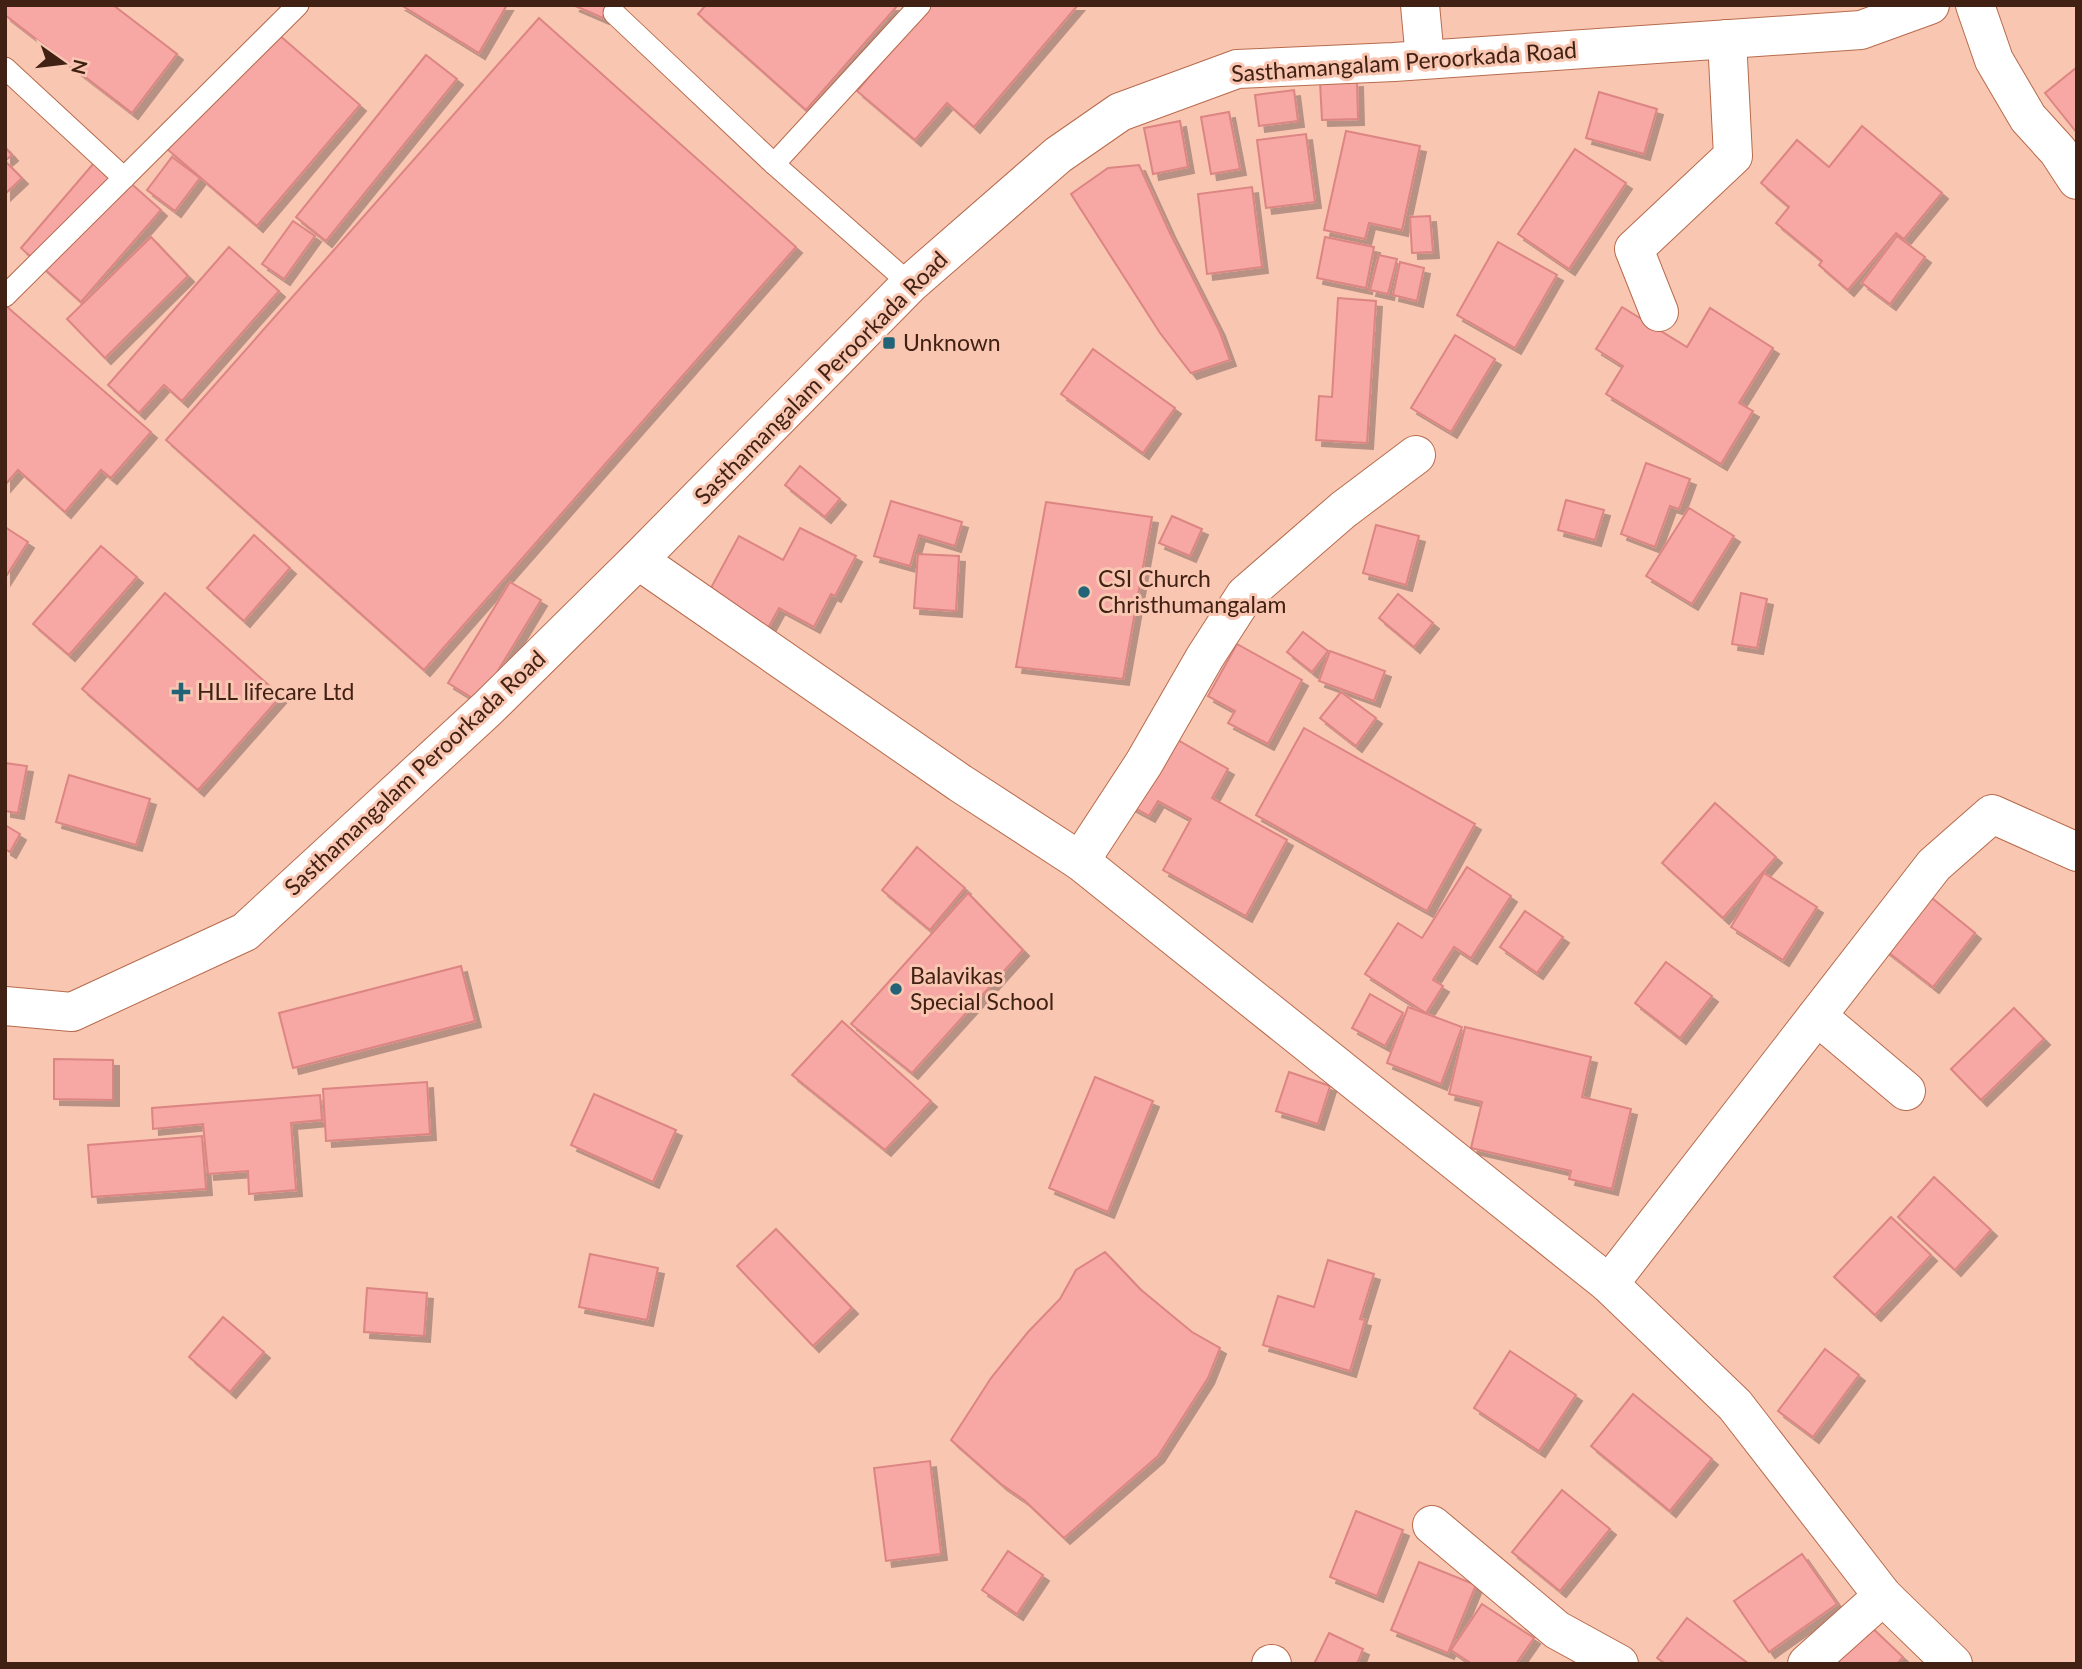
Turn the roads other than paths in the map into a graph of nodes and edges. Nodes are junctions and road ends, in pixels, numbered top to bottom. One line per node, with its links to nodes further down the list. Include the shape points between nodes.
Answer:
1 (298, 5): 11 (lane)
2 (920, 5): 10 (lane)
3 (1420, 5): 8 (street)
4 (1930, 5): 7 (street, Sasthamangalam Peroorkada Road, via 1861,30)
5 (1975, 5): 12 (street, via 1994,60 2028,118)
6 (614, 13): 10 (lane)
7 (1727, 39): 8 (street, Sasthamangalam Peroorkada Road); 15 (street, via 1733,156 1634,249)
8 (1425, 59): 13 (street, Sasthamangalam Peroorkada Road, via 1237,69 1120,112 1058,155)
9 (5, 68): 11 (lane)
10 (774, 164): 13 (lane)
11 (124, 178): 14 (lane)
12 (2077, 180)
13 (911, 284): 17 (street, Sasthamangalam Peroorkada Road)
14 (5, 296)
15 (1659, 312)
16 (1416, 455): 19 (street, via 1343,510 1245,595)
17 (638, 560): 19 (street); 20 (street, Sasthamangalam Peroorkada Road, via 487,709 245,932 72,1012)
18 (2077, 852): 21 (street, via 1992,814 1934,865)
19 (1080, 861): 23 (street)
20 (5, 1006)
21 (1817, 1016): 22 (street); 23 (street)
22 (1906, 1091)
23 (1609, 1284): 25 (street, via 1735,1405)
24 (1432, 1525): 26 (street, via 1557,1630)
25 (1883, 1596): 27 (street); 28 (street)
26 (1619, 1664)
27 (1807, 1664)
28 (1953, 1664)

